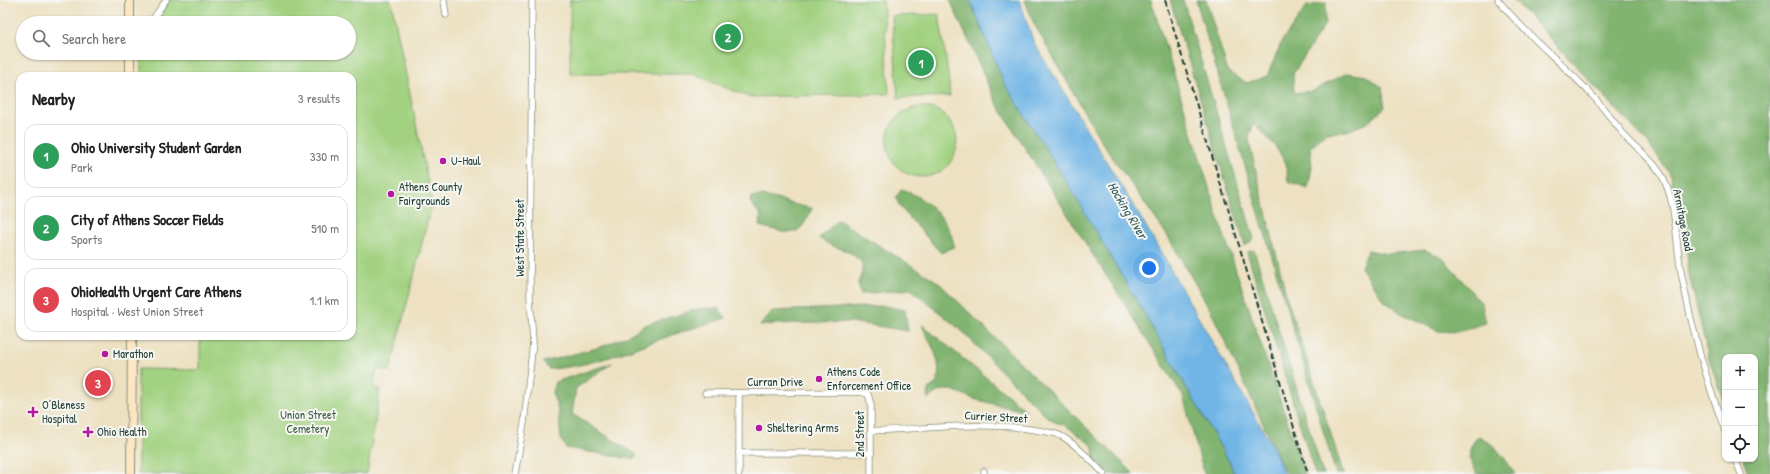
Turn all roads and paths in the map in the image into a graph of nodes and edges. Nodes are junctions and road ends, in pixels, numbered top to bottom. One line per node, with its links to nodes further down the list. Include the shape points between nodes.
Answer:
1 (130, 0): 7 (main road)
2 (166, 0): 8 (street)
3 (444, 0): 6 (street)
4 (532, 0): 21 (street, West State Street, via 530,298 533,342 524,423)
5 (1498, 0): 15 (street, Armitage Road, via 1591,94 1661,174 1670,196 1692,329)
6 (446, 15)
7 (130, 16)
8 (155, 16)
9 (130, 60): 10 (main road)
10 (130, 72)
11 (132, 340): 20 (main road)
12 (705, 393): 13 (street, Curran Drive)
13 (739, 394): 14 (street, Curran Drive); 17 (street)
14 (868, 394): 16 (street, 2nd Street, via 871,404)
15 (1723, 426)
16 (871, 431): 18 (street, 2nd Street); 24 (street, Currier Street, via 984,425 1042,431 1063,437)
17 (739, 453): 18 (street); 22 (street)
18 (871, 453): 23 (street, 2nd Street)
19 (1736, 462): 25 (street)
20 (131, 474)
21 (515, 474)
22 (739, 474)
23 (871, 474)
24 (1104, 474)
25 (1741, 474)

